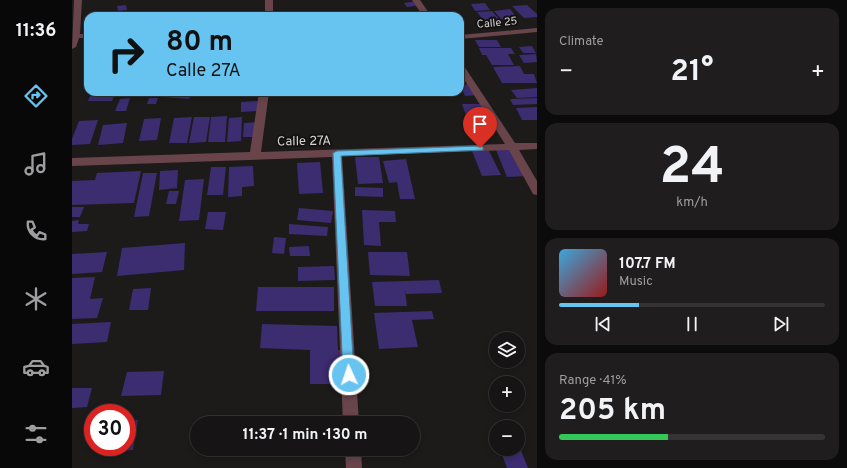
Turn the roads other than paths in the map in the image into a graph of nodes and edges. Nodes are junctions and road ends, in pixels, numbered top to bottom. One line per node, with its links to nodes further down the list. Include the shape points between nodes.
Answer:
1 (78, 0): 7 (street)
2 (268, 0): 4 (street)
3 (416, 0): 5 (street)
4 (269, 12)
5 (424, 12)
6 (537, 30): 8 (street, Calle 25)
7 (74, 36): 9 (street)
8 (464, 37)
9 (72, 47)
10 (464, 72): 13 (street)
11 (263, 96): 15 (street)
12 (537, 146): 13 (street, Calle 27A)
13 (512, 147): 14 (street, Calle 27A); 17 (street)
14 (337, 153): 15 (street, Calle 27A); 18 (street)
15 (255, 155): 16 (street, Calle 27A)
16 (72, 162)
17 (537, 191)
18 (351, 416)
19 (353, 456): 20 (street)
20 (354, 468)

